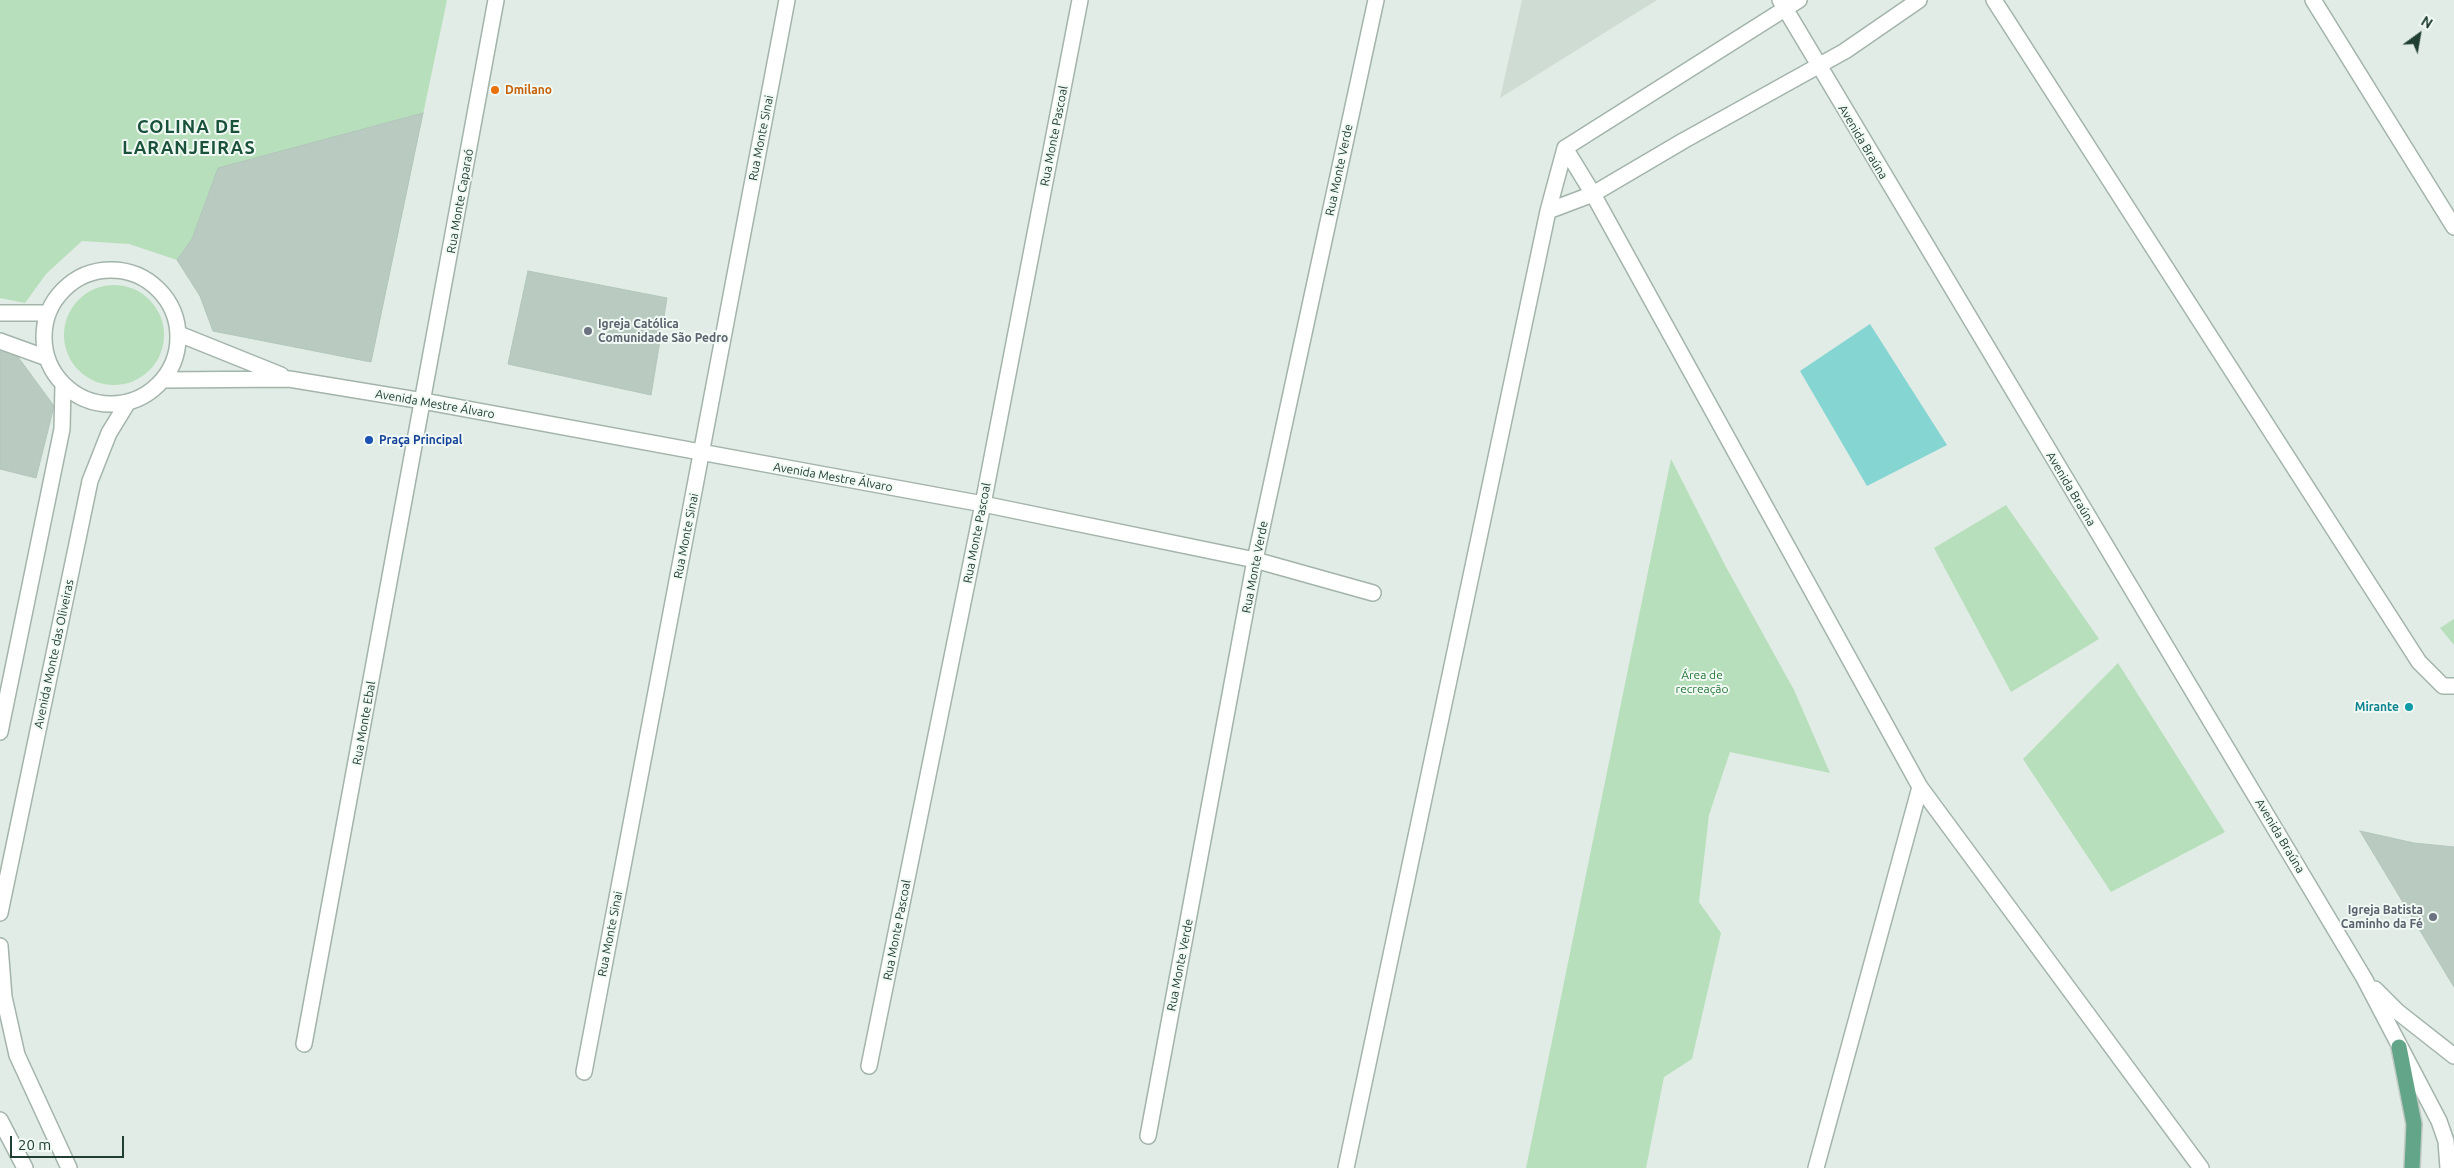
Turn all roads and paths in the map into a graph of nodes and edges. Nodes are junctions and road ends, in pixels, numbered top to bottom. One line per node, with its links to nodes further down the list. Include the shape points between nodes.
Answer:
1 (496, 0): 23 (street, Rua Monte Caparaó)
2 (787, 0): 25 (street, Rua Monte Sinai)
3 (1080, 0): 26 (street, Rua Monte Pascoal)
4 (1376, 0): 27 (street, Rua Monte Verde)
5 (1799, 0): 9 (street)
6 (1920, 0): 10 (street)
7 (1994, 0): 29 (street, via 2419,662 2443,686)
8 (2313, 0): 14 (street)
9 (1782, 4): 10 (street, Avenida Braúna); 11 (street)
10 (1818, 66): 12 (street); 34 (street, Avenida Braúna)
11 (1565, 148): 12 (street); 13 (street)
12 (1593, 194): 13 (street); 31 (street)
13 (1548, 211): 44 (street)
14 (2454, 227)
15 (0, 313): 16 (street)
16 (48, 313): 17 (street, via 57,296 71,283 98,271 117,270 136,275 160,291 171,306); 19 (street, via 44,339)
17 (179, 334): 20 (street, Avenida Mestre Álvaro); 21 (street, via 174,363)
18 (0, 342): 19 (street)
19 (47, 358): 22 (street)
20 (289, 379): 21 (street, Avenida Mestre Álvaro); 23 (street, Avenida Mestre Álvaro)
21 (164, 380): 24 (street, via 144,396)
22 (63, 384): 24 (street, via 93,402 117,405); 30 (street, via 62,429)
23 (423, 401): 25 (street, Avenida Mestre Álvaro); 35 (street, Rua Monte Ebal)
24 (128, 402): 32 (street, Avenida Monte das Oliveiras, via 109,433 90,481)
25 (701, 453): 26 (street, Avenida Mestre Álvaro); 39 (street, Rua Monte Sinai)
26 (983, 504): 27 (street, Avenida Mestre Álvaro); 38 (street, Rua Monte Pascoal)
27 (1255, 560): 28 (street, Avenida Mestre Álvaro); 41 (street, Rua Monte Verde)
28 (1373, 592)
29 (2454, 686)
30 (0, 732)
31 (1920, 786): 45 (street); 46 (street)
32 (0, 913)
33 (0, 946): 43 (street, via 4,996 17,1055)
34 (2364, 978): 36 (street, Avenida Braúna); 37 (street, Avenida Braúna, via 2398,1012)
35 (304, 1044)
36 (2399, 1047): 47 (main road, via 2414,1124); 48 (street, Avenida Braúna, via 2439,1121 2446,1141)
37 (2454, 1056)
38 (869, 1066)
39 (584, 1072)
40 (0, 1120): 42 (street)
41 (1148, 1136)
42 (25, 1168)
43 (68, 1168)
44 (1346, 1168)
45 (1816, 1168)
46 (2201, 1168)
47 (2412, 1168)
48 (2448, 1168)

